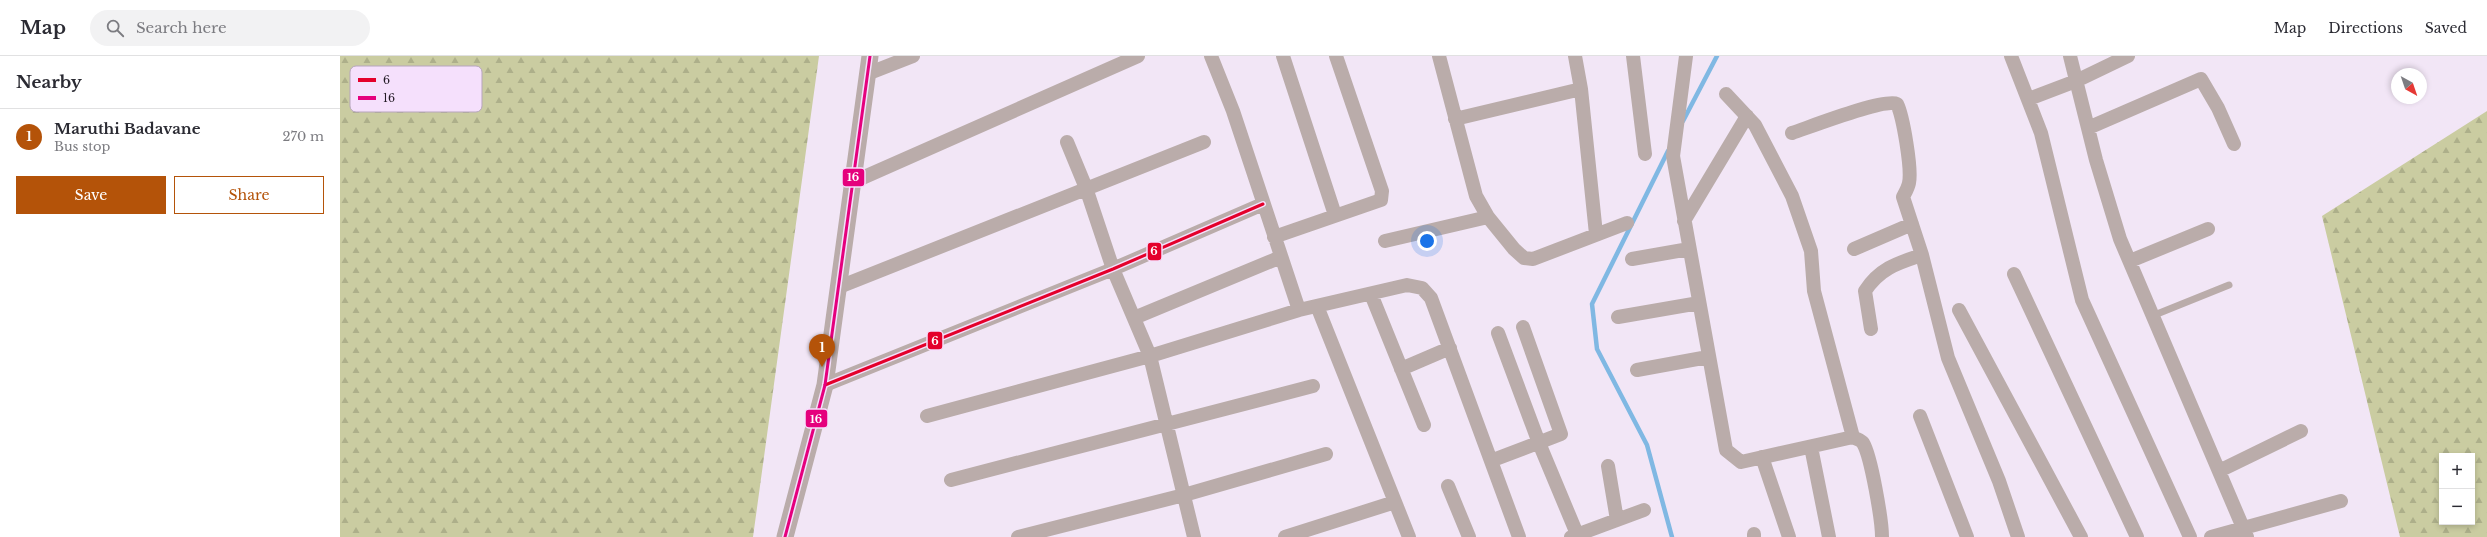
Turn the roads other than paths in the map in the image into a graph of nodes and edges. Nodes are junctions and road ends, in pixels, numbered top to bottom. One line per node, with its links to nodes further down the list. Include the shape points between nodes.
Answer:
1 (870, 56): 14 (street)
2 (913, 56): 14 (street)
3 (1138, 56): 27 (street)
4 (1212, 56): 29 (street)
5 (1283, 56): 30 (street)
6 (1336, 56): 30 (street, via 1382,191 1381,200)
7 (1439, 56): 20 (street)
8 (1575, 56): 16 (street)
9 (1633, 56): 26 (street)
10 (1686, 56): 32 (street, via 1673,156)
11 (2011, 56): 18 (street)
12 (2070, 56): 15 (street)
13 (2128, 56): 15 (street)
14 (867, 74): 27 (street)
15 (2076, 80): 18 (street); 21 (street)
16 (1581, 89): 20 (street); 36 (street)
17 (1726, 94): 19 (street)
18 (2029, 99): 103 (street, via 2041,133 2082,300)
19 (1747, 116): 32 (street); 72 (street, via 1755,125 1789,190 1803,228 1810,251 1814,291)
20 (1455, 119): 31 (street, via 1476,196)
21 (2088, 128): 25 (street, via 2201,79 2218,108); 44 (street, via 2120,239)
22 (1792, 133): 34 (street, via 1868,108 1892,102 1897,104 1902,117 1910,174 1903,197)
23 (1066, 142): 28 (street)
24 (1204, 142): 28 (street)
25 (2234, 144)
26 (1645, 154)
27 (853, 182): 48 (street)
28 (1086, 188): 45 (street); 48 (street)
29 (1264, 204): 37 (street); 45 (street)
30 (1335, 215): 37 (street)
31 (1488, 217): 36 (street, via 1524,258 1533,258); 38 (street)
32 (1684, 221): 39 (street)
33 (1627, 223): 36 (street)
34 (1912, 224): 40 (street); 41 (street)
35 (2208, 229): 44 (street)
36 (1596, 234)
37 (1274, 237): 42 (street)
38 (1385, 241)
39 (1689, 249): 43 (street); 50 (street)
40 (1854, 249)
41 (1922, 255): 58 (street, via 1895,264 1875,276 1865,291); 100 (street, via 1948,358 1999,482)
42 (1281, 257): 52 (street); 56 (street)
43 (1632, 259)
44 (2130, 261): 54 (street)
45 (1113, 269): 56 (street); 65 (street)
46 (2014, 274): 102 (street)
47 (2229, 285): 54 (lane)
48 (839, 287): 65 (street)
49 (1371, 294): 51 (street); 60 (street, via 1408,286 1422,288 1431,298); 63 (street)
50 (1699, 303): 55 (street); 62 (street)
51 (1317, 306): 52 (street); 84 (street)
52 (1299, 310): 61 (street)
53 (1959, 310): 101 (street)
54 (2152, 316): 79 (street)
55 (1618, 317)
56 (1134, 318): 61 (street)
57 (1523, 327): 73 (street, via 1561,434)
58 (1871, 329)
59 (1498, 333): 73 (street)
60 (1450, 348): 63 (street); 77 (street)
61 (1150, 356): 67 (street); 69 (street)
62 (1708, 357): 64 (street); 76 (street, via 1726,450 1741,462)
63 (1401, 369): 70 (street)
64 (1637, 370)
65 (825, 385): 89 (street)
66 (1313, 386): 69 (street)
67 (927, 416)
68 (1920, 416): 99 (street)
69 (1166, 425): 80 (street); 82 (street)
70 (1424, 425)
71 (2301, 431): 79 (street)
72 (1852, 437): 74 (street); 98 (street, via 1864,446 1882,521)
73 (1539, 443): 77 (street); 88 (street)
74 (1811, 447): 76 (street); 97 (street)
75 (1326, 454): 82 (street)
76 (1762, 457): 96 (street)
77 (1493, 460): 95 (street)
78 (1608, 466): 86 (street)
79 (2219, 471): 87 (street)
80 (951, 480)
81 (1448, 486): 94 (street)
82 (1184, 495): 90 (street); 91 (street)
83 (2341, 501): 87 (street)
84 (1395, 502): 92 (street); 93 (street)
85 (1644, 510): 86 (street)
86 (1617, 520): 88 (street)
87 (2245, 532): 104 (street)
88 (1574, 536)
89 (785, 537)
90 (1018, 537)
91 (1194, 537)
92 (1285, 537)
93 (1409, 537)
94 (1469, 537)
95 (1519, 537)
96 (1789, 537)
97 (1829, 537)
98 (1882, 537)
99 (1967, 537)
100 (2018, 537)
101 (2081, 537)
102 (2137, 537)
103 (2190, 537)
104 (2210, 537)

